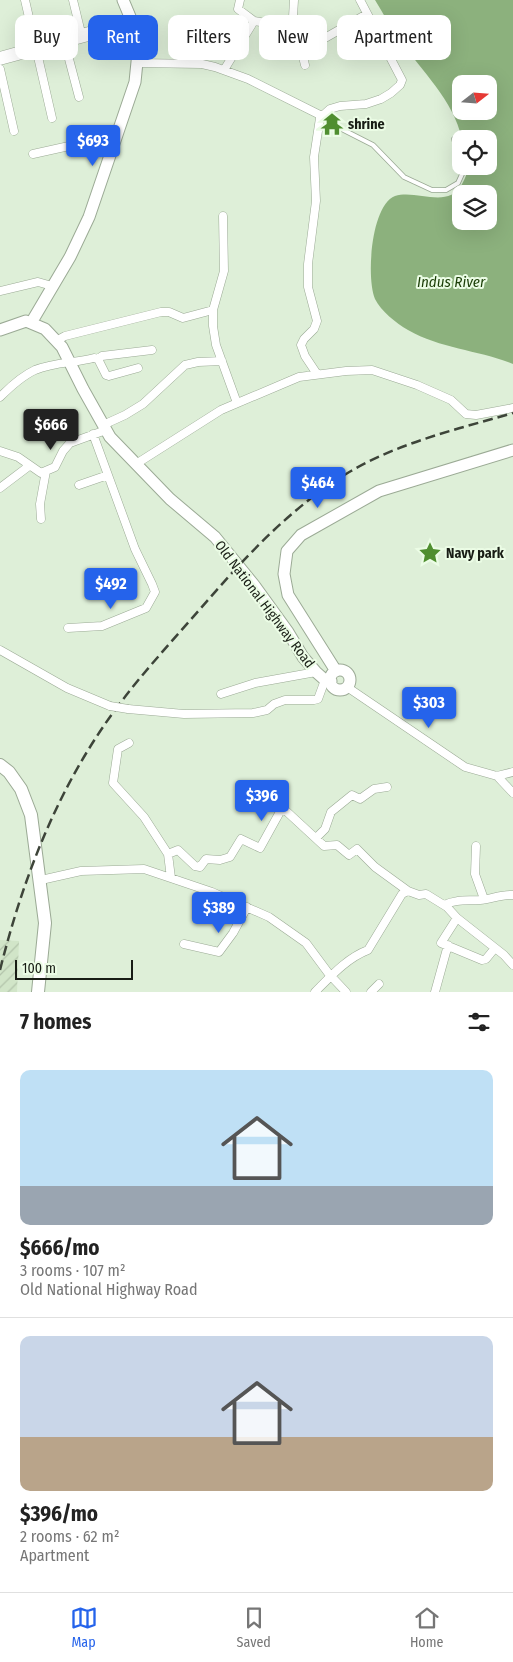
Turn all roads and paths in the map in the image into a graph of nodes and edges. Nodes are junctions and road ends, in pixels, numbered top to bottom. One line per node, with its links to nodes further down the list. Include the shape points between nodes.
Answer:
1 (25, 0): 8 (street)
2 (73, 0): 12 (street)
3 (122, 0): 23 (main road, via 136,31)
4 (240, 0): 10 (street, via 238,9)
5 (294, 0): 9 (street)
6 (360, 0): 7 (street)
7 (368, 14): 14 (street); 28 (street, via 402,80 400,85 381,99 340,106)
8 (28, 15)
9 (293, 15)
10 (254, 21): 11 (street); 26 (street)
11 (259, 22)
12 (81, 33): 13 (street); 15 (street, via 117,23 118,29)
13 (78, 34)
14 (327, 36)
15 (78, 38)
16 (15, 53): 17 (street)
17 (0, 56)
18 (15, 56): 22 (street)
19 (39, 60): 29 (street)
20 (70, 60): 27 (street)
21 (304, 60): 24 (street)
22 (0, 61)
23 (137, 63): 26 (street, via 202,64); 31 (main road, via 135,82)
24 (305, 65)
25 (0, 68): 30 (street)
26 (224, 70): 28 (street)
27 (79, 97)
28 (321, 117): 33 (lane, via 372,146 404,177 432,190 446,190 458,183); 46 (street, via 314,157 316,201 308,264 308,287 317,321 301,345)
29 (52, 118)
30 (14, 131)
31 (112, 151): 32 (street, via 69,146); 35 (main road, via 89,217)
32 (33, 154)
33 (462, 175)
34 (223, 216): 37 (street, via 224,271)
35 (52, 286): 36 (street, via 38,282); 38 (main road)
36 (0, 291)
37 (213, 310): 40 (street, via 183,318 161,312); 43 (street, via 216,345)
38 (31, 323): 39 (main road, via 26,321); 40 (main road, Old National Highway Road, via 45,329)
39 (0, 330)
40 (56, 341): 44 (main road, Old National Highway Road)
41 (152, 350): 42 (street)
42 (98, 359): 44 (street); 45 (street, via 109,376)
43 (222, 361): 48 (street); 50 (street, via 186,365 143,404)
44 (69, 362): 47 (street, via 35,371); 50 (main road, Old National Highway Road)
45 (138, 368)
46 (317, 374): 48 (street, via 299,377); 49 (street, via 372,370 451,400 464,413 471,415)
47 (0, 397)
48 (237, 403): 54 (street)
49 (513, 408)
50 (104, 427): 51 (street); 54 (main road, Old National Highway Road)
51 (93, 434): 56 (street, via 70,443 55,467); 57 (street)
52 (513, 450): 64 (main road, via 379,491 300,535 287,552 284,574 288,595)
53 (0, 451): 55 (street, via 18,457)
54 (136, 464): 63 (main road, Old National Highway Road, via 221,544)
55 (30, 466): 56 (street, via 41,473); 59 (street)
56 (46, 472): 60 (street, via 40,504)
57 (108, 475): 58 (street); 61 (street, via 135,550 155,592 146,608 102,626)
58 (79, 485)
59 (0, 488)
60 (41, 519)
61 (68, 628)
62 (0, 650): 64 (street, bridge, via 67,688 110,706 184,714 252,713 267,710 285,700 318,699)
63 (316, 672): 64 (main road, Old National Highway Road); 66 (street, via 255,683)
64 (331, 677): 65 (main road, via 333,687 338,690); 65 (main road, via 344,671 350,680)
65 (347, 687): 71 (street, via 465,767)
66 (221, 694)
67 (129, 742): 76 (street, via 118,749 113,783 144,817)
68 (0, 765): 78 (main road, via 10,772 31,814)
69 (513, 772): 71 (street)
70 (0, 773): 91 (main road, via 15,792 25,816 38,923)
71 (497, 776): 73 (street)
72 (387, 787): 74 (street, via 374,789 360,799 352,795 331,812 325,829)
73 (513, 793)
74 (316, 838): 76 (street, via 281,810 260,848 241,839 230,857 206,859 200,867 178,850); 79 (street, via 324,846 336,845 349,855 357,849)
75 (476, 846): 81 (street, via 475,874)
76 (168, 854): 77 (street)
77 (171, 878): 78 (street, via 144,869 81,871); 83 (street)
78 (40, 880): 92 (main road, via 45,923)
79 (408, 891): 82 (street, via 426,894); 89 (street, via 402,894 368,950)
80 (513, 895): 81 (street)
81 (484, 899): 82 (street, via 458,900)
82 (444, 906): 84 (street)
83 (247, 907): 85 (street, via 219,952); 89 (street, via 269,917 306,943)
84 (456, 918): 86 (street, via 441,943); 87 (street)
85 (184, 944)
86 (448, 946): 87 (street, via 482,960); 96 (street)
87 (495, 948): 88 (street)
88 (513, 965)
89 (331, 976): 93 (street); 94 (street)
90 (379, 984): 95 (street)
91 (31, 992)
92 (38, 992)
93 (315, 992)
94 (346, 992)
95 (371, 992)
96 (434, 992)

